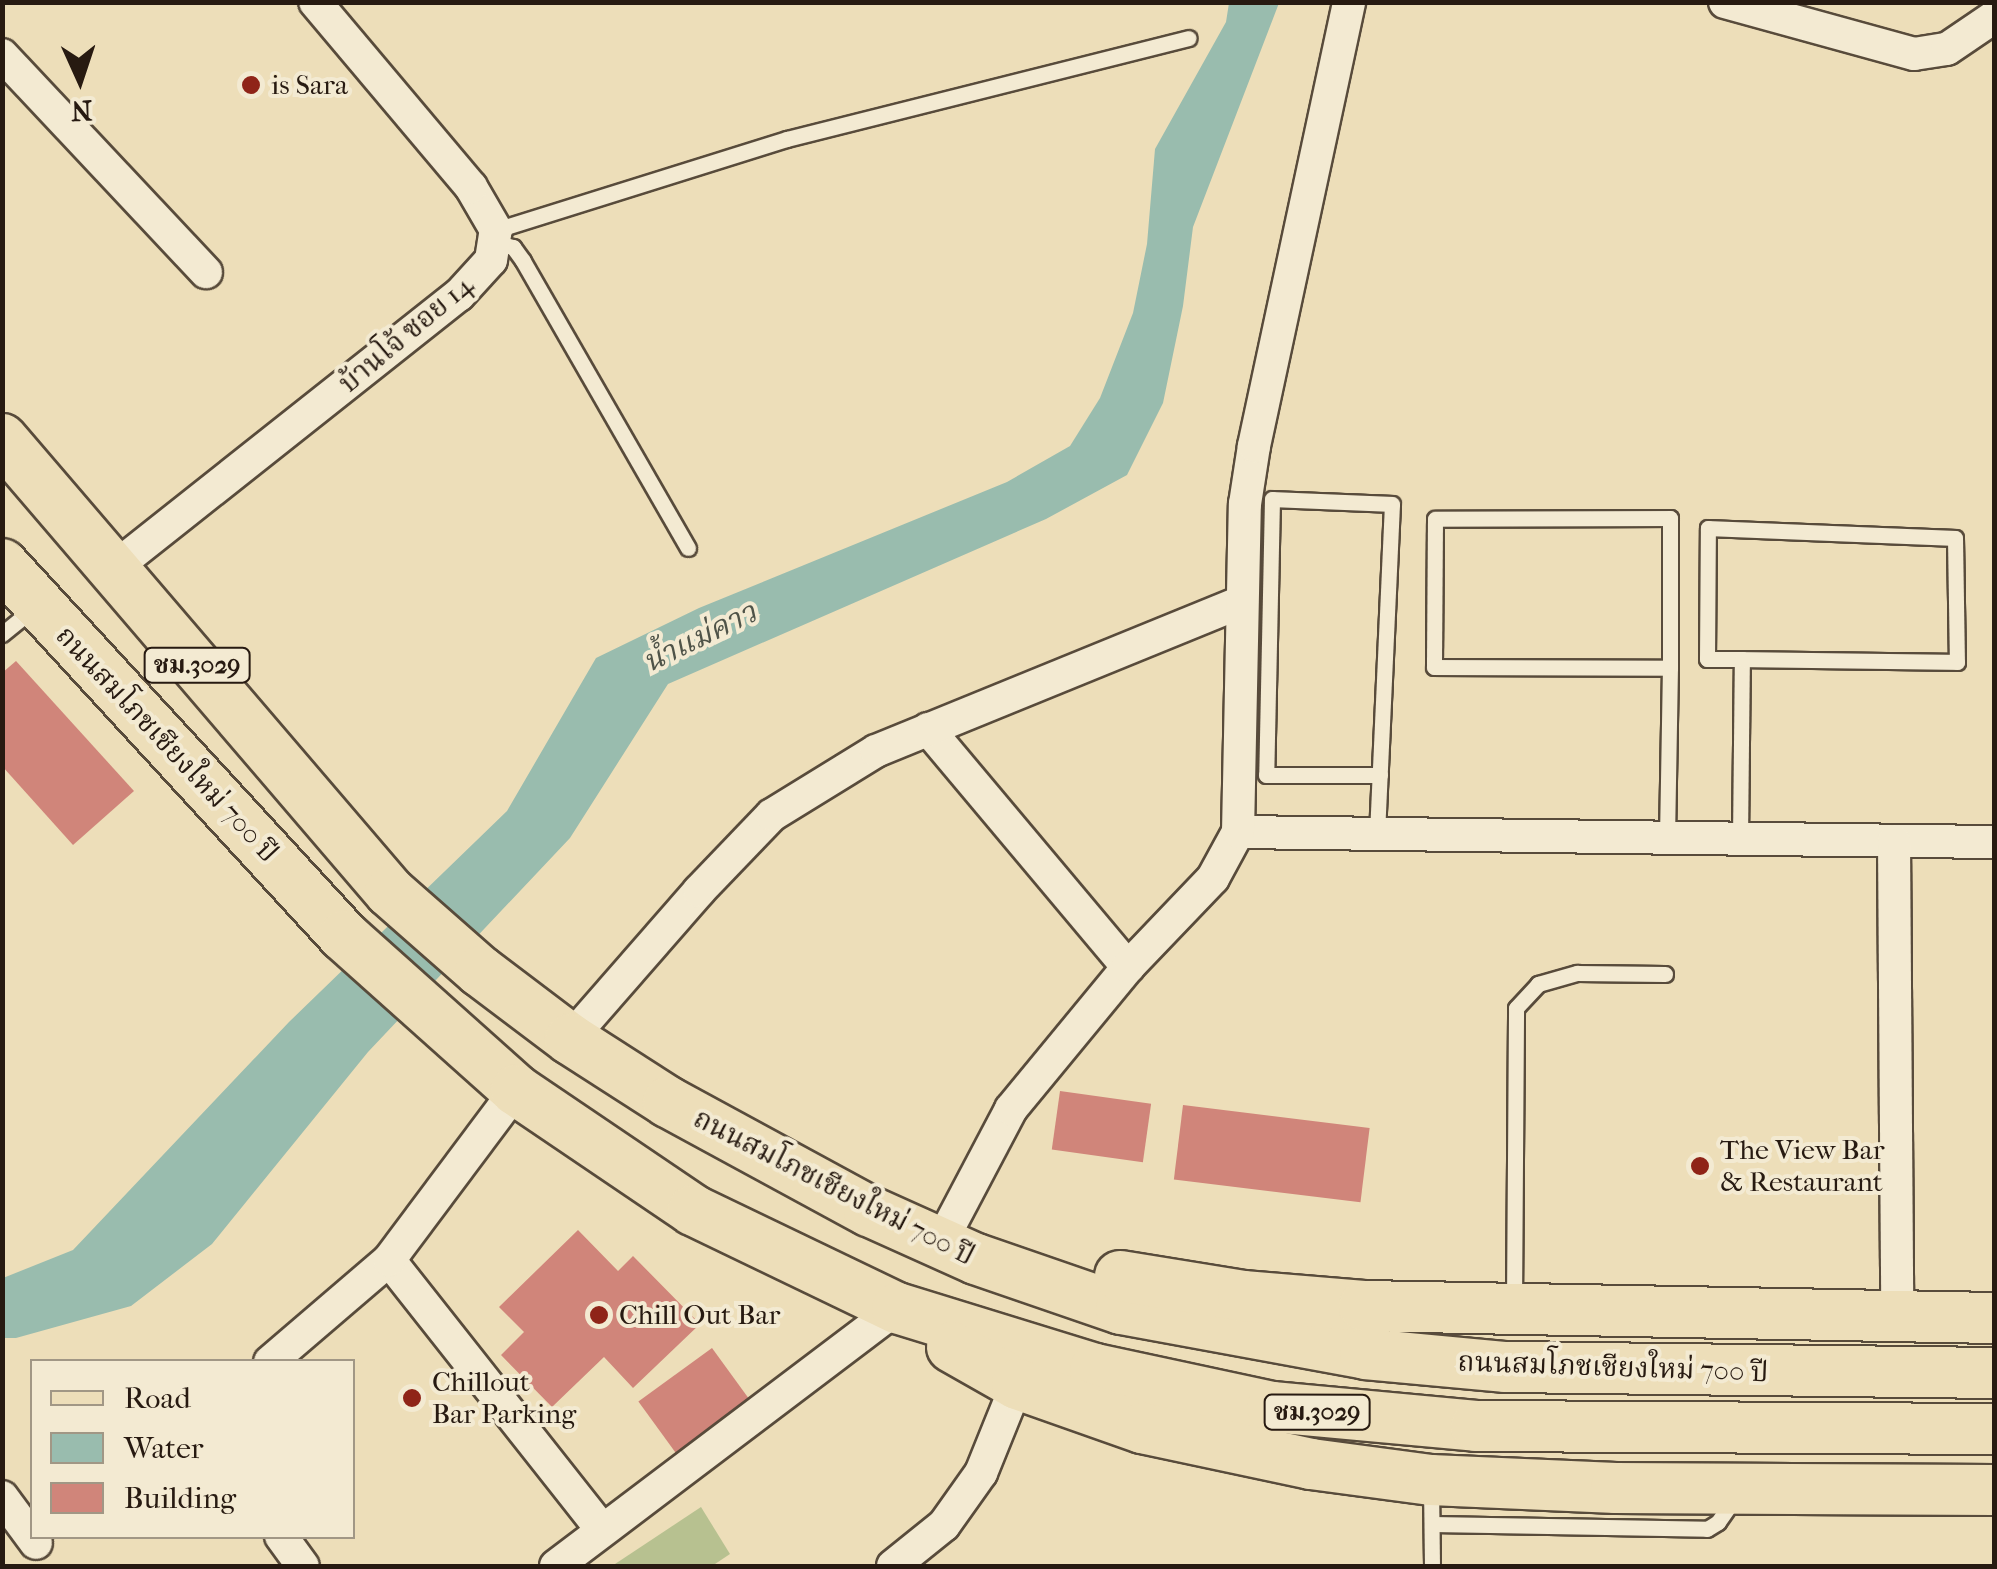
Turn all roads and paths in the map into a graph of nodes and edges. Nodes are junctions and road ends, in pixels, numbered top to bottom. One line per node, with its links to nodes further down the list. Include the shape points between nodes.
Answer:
1 (314, 2): 8 (street, via 471,187)
2 (1348, 2): 14 (street, via 1254,446)
3 (1725, 2): 4 (street)
4 (1739, 3): 5 (street, via 1914,54 1947,49)
5 (1994, 17)
6 (1189, 38): 8 (lane, via 788,138)
7 (2, 56): 9 (street)
8 (495, 236): 11 (lane, via 523,260); 13 (street, บ้านโจ้ ซอย 14, via 491,260 458,296)
9 (206, 272)
10 (2, 439): 13 (main road, ถนนสมโภชเชียงใหม่ 700 ปี / ชม.3029)
11 (688, 548)
12 (2, 564): 15 (main road, ถนนสมโภชเชียงใหม่ 700 ปี / ชม.3029)
13 (114, 568): 28 (main road, ถนนสมโภชเชียงใหม่ 700 ปี / ชม.3029, via 390,892 480,972)
14 (1242, 602): 18 (street); 20 (street)
15 (20, 619): 29 (main road, ถนนสมโภชเชียงใหม่ 700 ปี / ชม.3029, via 344,936)
16 (1742, 659): 16 (lane, via 1707,659 1708,528 1956,538 1958,662); 23 (lane)
17 (1670, 668): 17 (lane, via 1670,518 1435,519 1434,666); 22 (lane)
18 (928, 729): 26 (street); 28 (street, via 876,751 772,815)
19 (1380, 775): 19 (lane, via 1392,504 1272,499 1266,774); 21 (lane)
20 (1238, 832): 21 (street); 26 (street, via 1212,878)
21 (1377, 834): 22 (street)
22 (1667, 838): 23 (street)
23 (1740, 840): 24 (street)
24 (1894, 841): 25 (street); 34 (street)
25 (1994, 842)
26 (1128, 967): 30 (street, via 1012,1109)
27 (1665, 974): 33 (lane, via 1577,973 1538,984 1516,1008)
28 (570, 1039): 30 (main road, ถนนสมโภชเชียงใหม่ 700 ปี / ชม.3029, via 781,1166)
29 (516, 1090): 31 (street); 32 (main road, ถนนสมโภชเชียงใหม่ 700 ปี / ชม.3029, via 693,1210)
30 (959, 1251): 33 (main road, via 1243,1296); 37 (main road, ถนนสมโภชเชียงใหม่ 700 ปี / ชม.3029, via 1121,1309 1365,1354 1579,1370)
31 (389, 1260): 36 (street); 43 (street)
32 (897, 1308): 38 (main road); 39 (main road, ถนนสมโภชเชียงใหม่ 700 ปี / ชม.3029, via 1095,1369 1290,1410 1476,1426); 43 (street)
33 (1514, 1310): 34 (main road)
34 (1897, 1316): 35 (main road)
35 (1994, 1318)
36 (274, 1359)
37 (1994, 1373)
38 (1017, 1384): 42 (main road, via 1142,1428); 48 (street, via 981,1473 944,1525)
39 (1994, 1430)
40 (1994, 1490): 42 (main road, via 1740,1489)
41 (2, 1497): 44 (street)
42 (1432, 1502): 49 (lane)
43 (602, 1530): 47 (street)
44 (30, 1537)
45 (283, 1539): 46 (street)
46 (303, 1566)
47 (556, 1566)
48 (893, 1566)
49 (1432, 1566)

